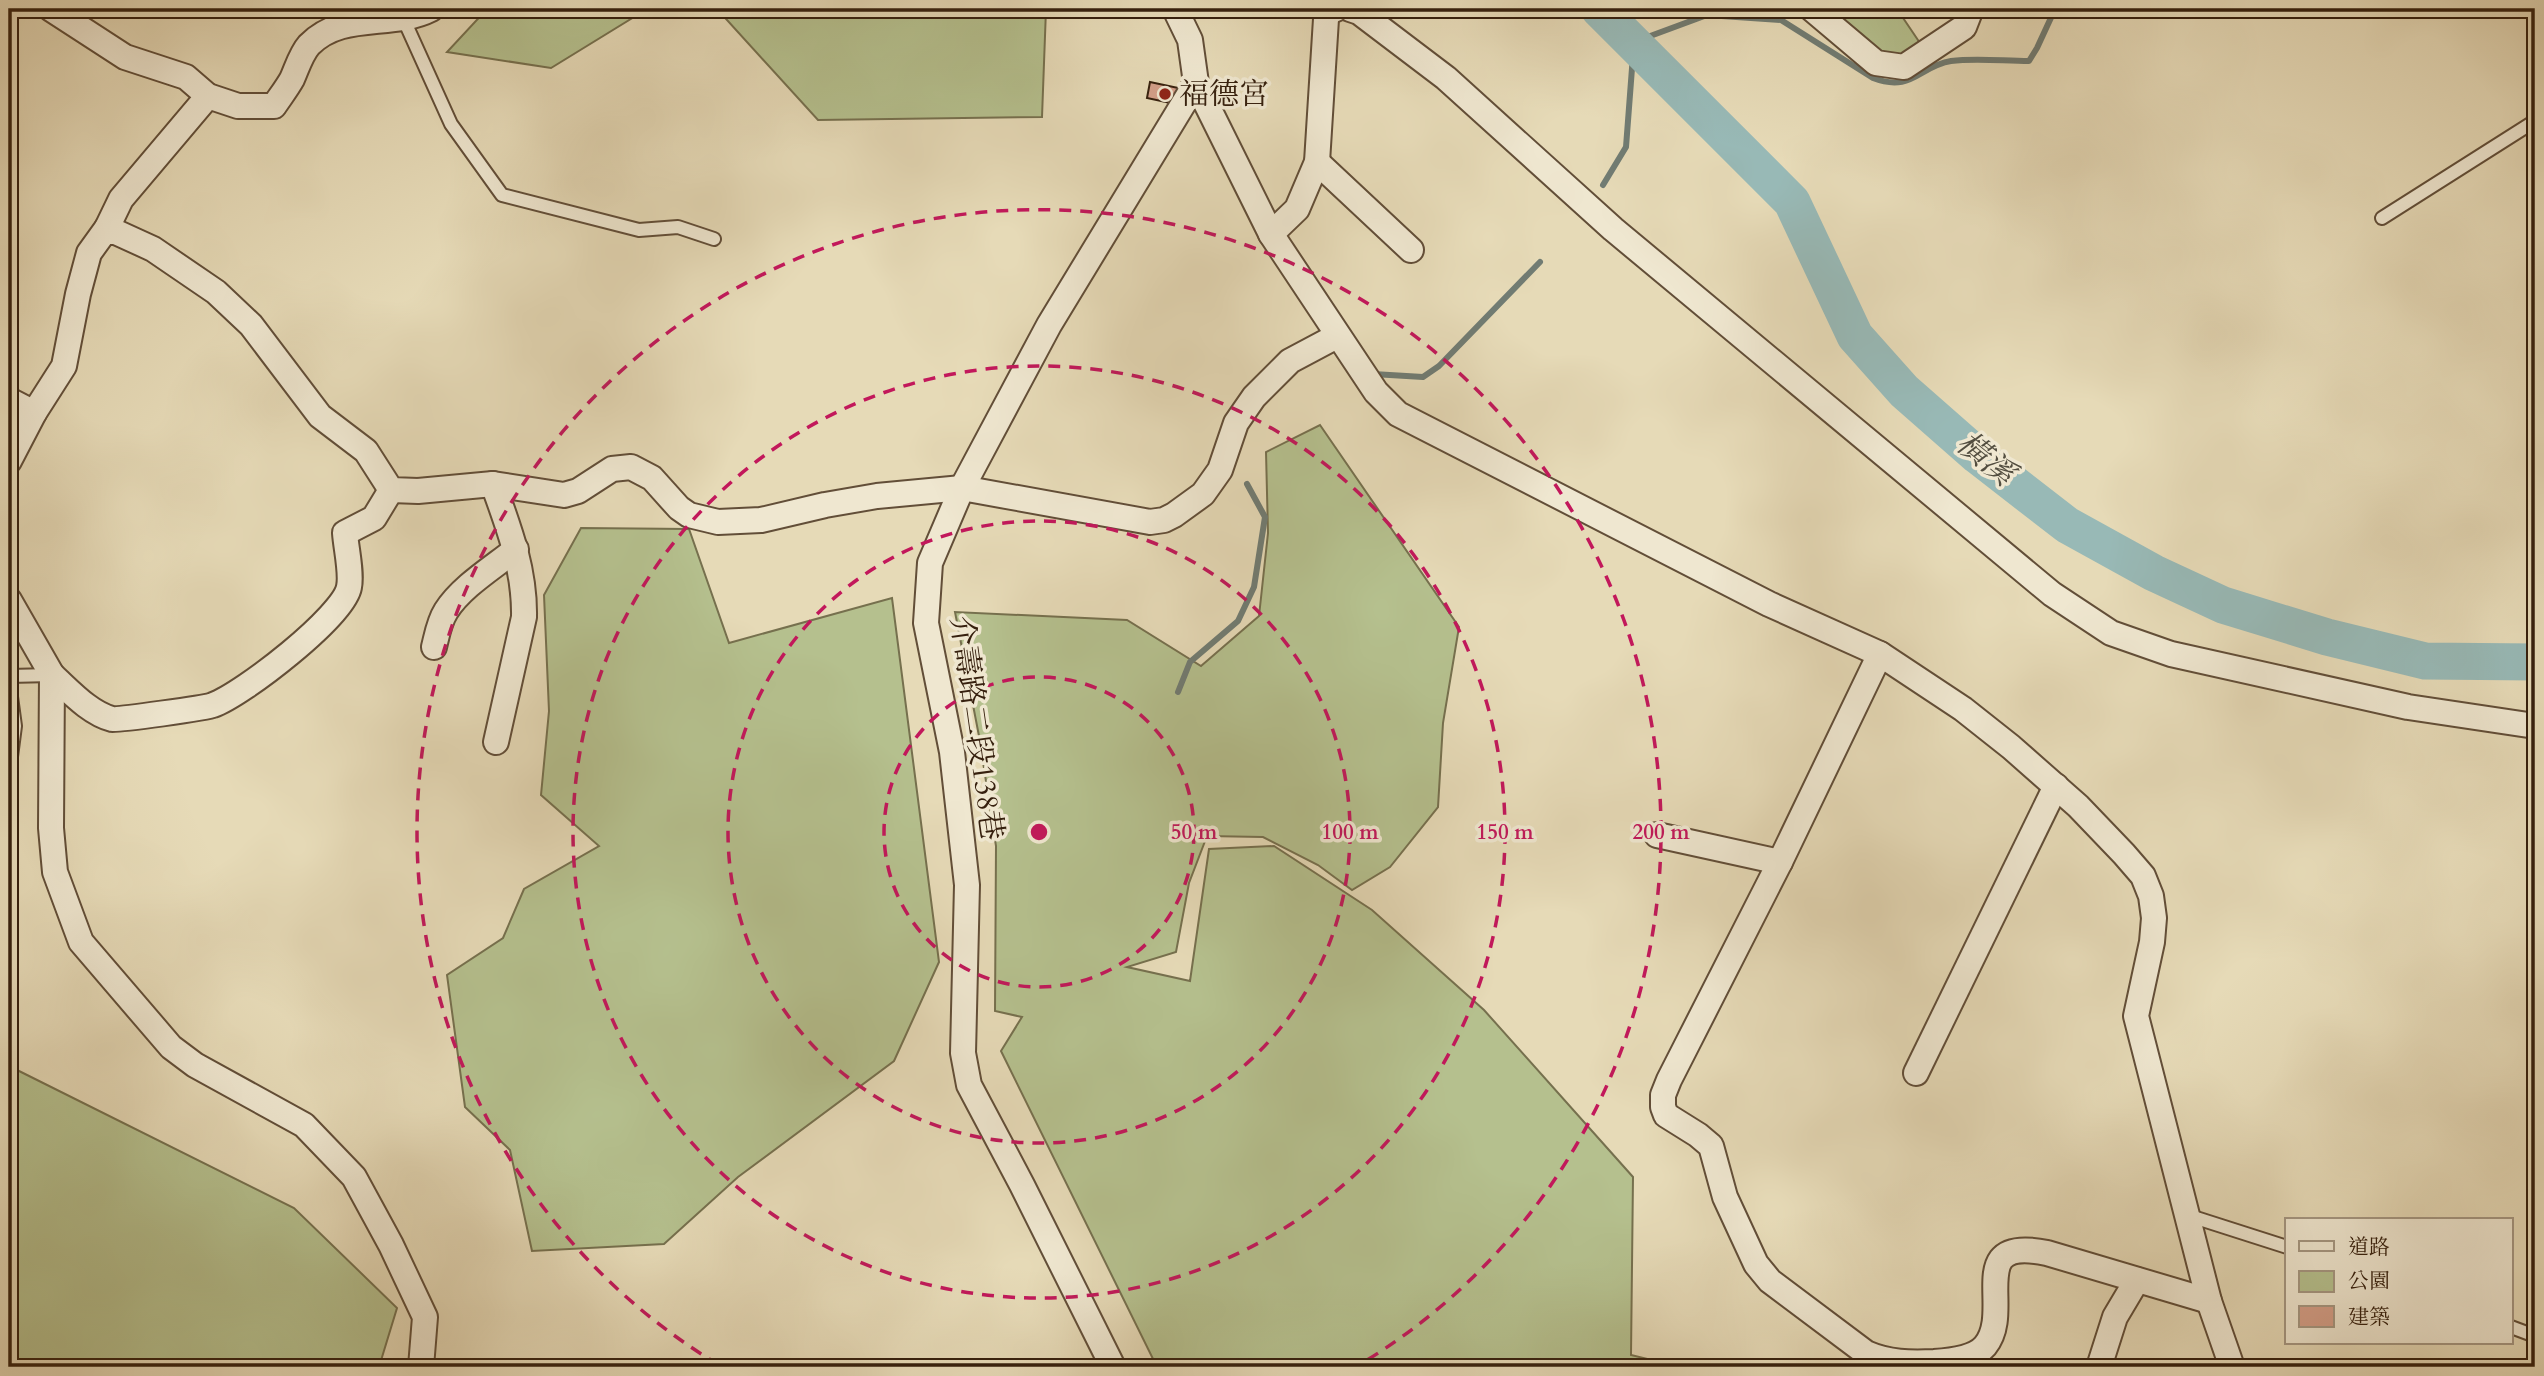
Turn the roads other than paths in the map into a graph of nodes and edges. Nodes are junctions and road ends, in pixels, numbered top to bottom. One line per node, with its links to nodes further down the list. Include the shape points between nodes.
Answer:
1 (51, 9): 10 (street, via 125,57 186,78)
2 (431, 9): 8 (street)
3 (1175, 9): 9 (street, via 1190,40)
4 (1336, 9): 12 (street, via 1326,19)
5 (1350, 9): 32 (street, via 1446,78 1613,229 2053,594 2111,633 2171,654 2408,707)
6 (1812, 9): 7 (street, via 1876,63 1904,67 1964,27)
7 (1971, 9)
8 (404, 20): 10 (street, via 351,22 320,36 307,47 274,106 238,106); 16 (lane, via 451,124 502,195 639,230 678,227)
9 (1196, 83): 15 (street); 23 (street, 介壽路二段138巷, via 1049,325)
10 (208, 96): 14 (street, via 121,199)
11 (2535, 121): 13 (lane)
12 (1317, 162): 15 (street, via 1297,209); 17 (street)
13 (2382, 218)
14 (107, 228): 20 (street, via 89,253 64,366); 24 (street, via 153,249 216,292 251,325 320,416 366,452)
15 (1271, 234): 18 (street)
16 (714, 239)
17 (1411, 250)
18 (1337, 336): 23 (street, via 1290,361 1254,397 1237,423 1213,482 1164,520 1150,522); 28 (street, via 1376,392 1398,414 1769,604)
19 (9, 400): 20 (street)
20 (34, 413): 21 (street)
21 (9, 461)
22 (493, 484): 23 (street, via 564,495 612,469 631,467 652,478 689,515 738,523 877,496); 24 (street); 25 (street)
23 (962, 488): 46 (street, 介壽路二段138巷, via 930,563 926,623 952,752 967,885 963,1053 969,1085)
24 (391, 490): 29 (street, via 374,517 345,533 349,588 336,610 264,674 213,705 114,719 90,708)
25 (516, 549): 27 (street, via 447,610); 33 (street, via 524,617)
26 (9, 600): 29 (street)
27 (434, 647)
28 (1880, 654): 35 (street, via 1963,709); 37 (street)
29 (52, 675): 30 (lane); 45 (street, via 55,872 81,942 172,1047 195,1065 304,1125 354,1177 425,1317)
30 (9, 676)
31 (9, 681): 34 (lane, via 15,726)
32 (2535, 726)
33 (496, 742)
34 (9, 772)
35 (2056, 786): 38 (street); 39 (street, via 2124,854 2143,876 2151,896 2152,942 2136,1016)
36 (1657, 835): 37 (street)
37 (1780, 862): 41 (street, via 1663,1095 1666,1115 1711,1146 1732,1213 1756,1264 1770,1281 1866,1353 1893,1362 1916,1363 1948,1361 1983,1348 1991,1337 1999,1265 2004,1255 2014,1250 2048,1253)
38 (1916, 1073)
39 (2187, 1214): 40 (lane); 42 (street)
40 (2285, 1246)
41 (2137, 1280): 42 (street); 47 (street, via 2111,1325)
42 (2209, 1301): 48 (street)
43 (2512, 1327): 44 (lane)
44 (2535, 1336)
45 (421, 1367)
46 (1113, 1367)
47 (2099, 1367)
48 (2232, 1367)

